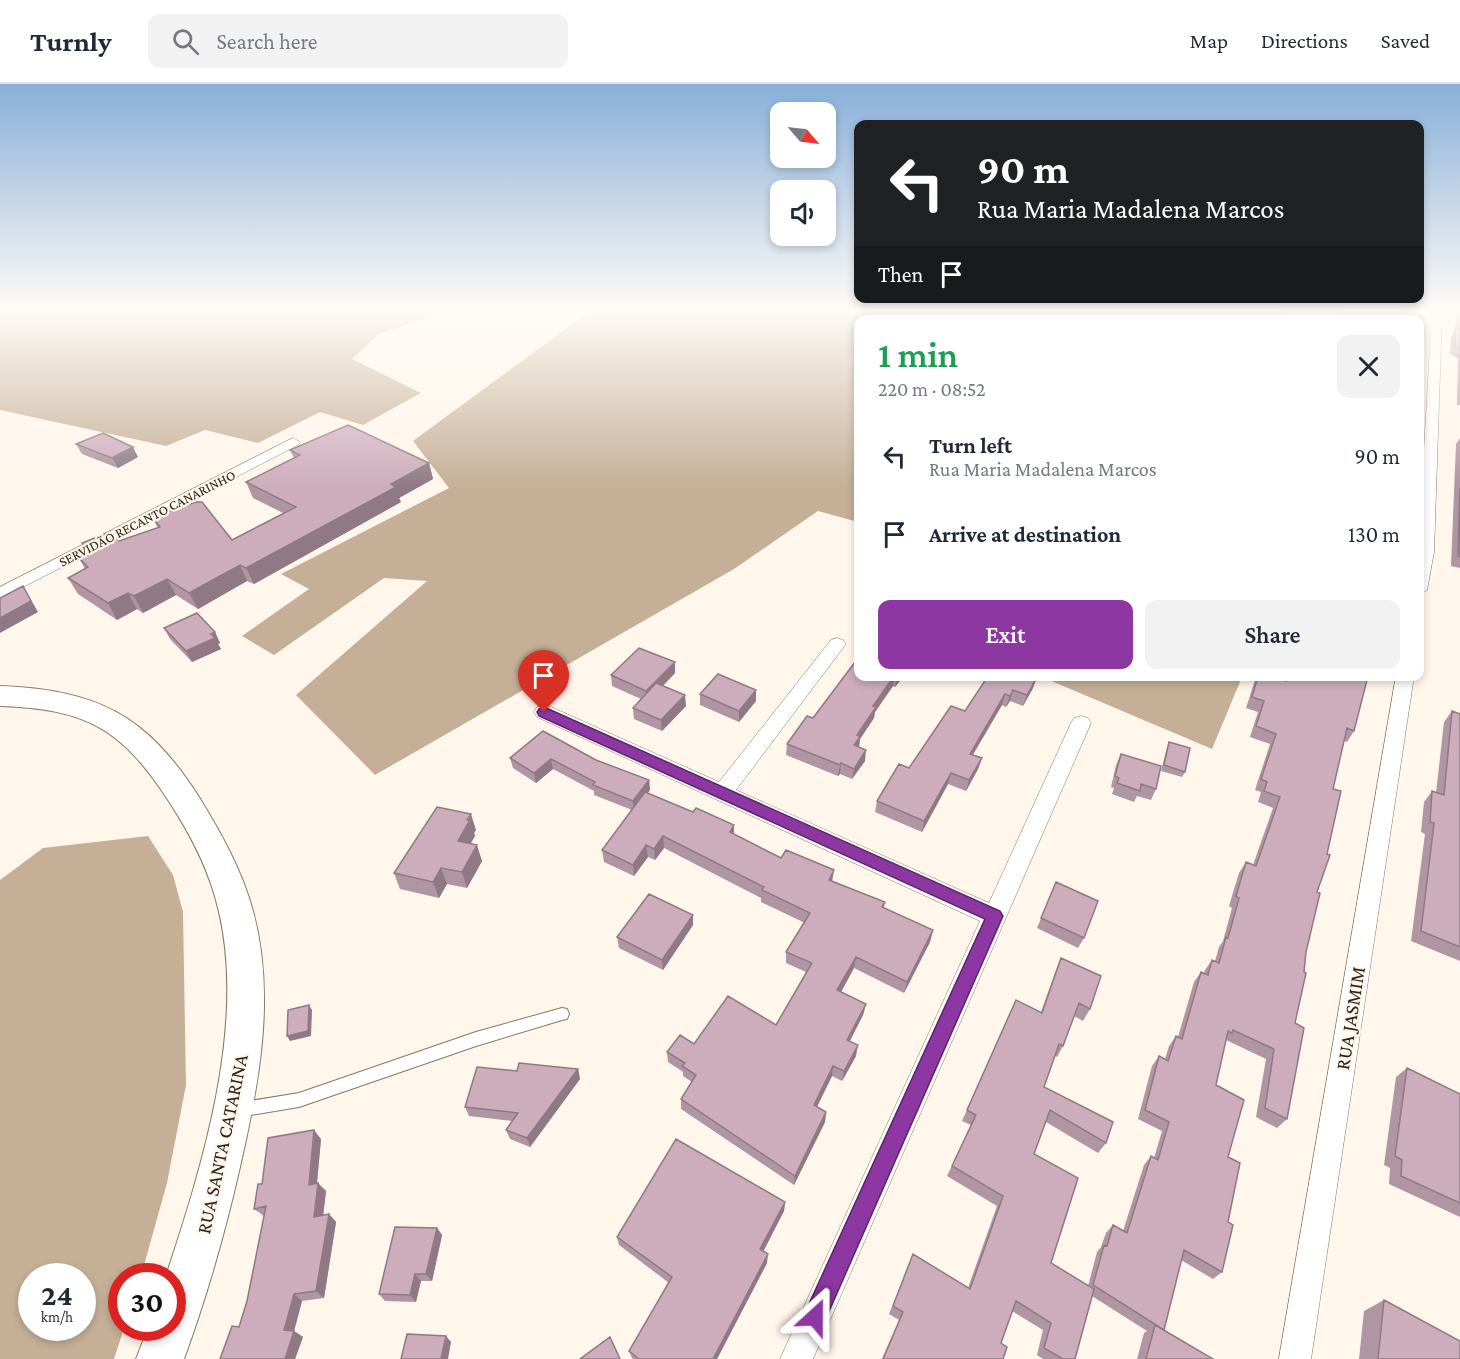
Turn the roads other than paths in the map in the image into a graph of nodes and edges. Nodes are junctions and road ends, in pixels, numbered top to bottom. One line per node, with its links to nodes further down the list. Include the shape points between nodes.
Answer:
1 (1434, 368): 3 (street)
2 (293, 442): 4 (street, SERVIDÃO RECANTO CANARINHO)
3 (1424, 554)
4 (0, 594)
5 (837, 644): 10 (street)
6 (1404, 681): 16 (street, RUA JASMIM)
7 (0, 696): 13 (main road, RUA SANTA CATARINA, via 61,700 94,711 128,731 170,777 202,829 235,905 245,984 244,1047)
8 (544, 712): 10 (street)
9 (1081, 723): 11 (street)
10 (722, 793): 11 (street)
11 (994, 916): 15 (street)
12 (562, 1014): 13 (lane, via 299,1100)
13 (232, 1111): 14 (main road, RUA SANTA CATARINA, via 201,1242)
14 (160, 1359)
15 (796, 1359)
16 (1295, 1359)

